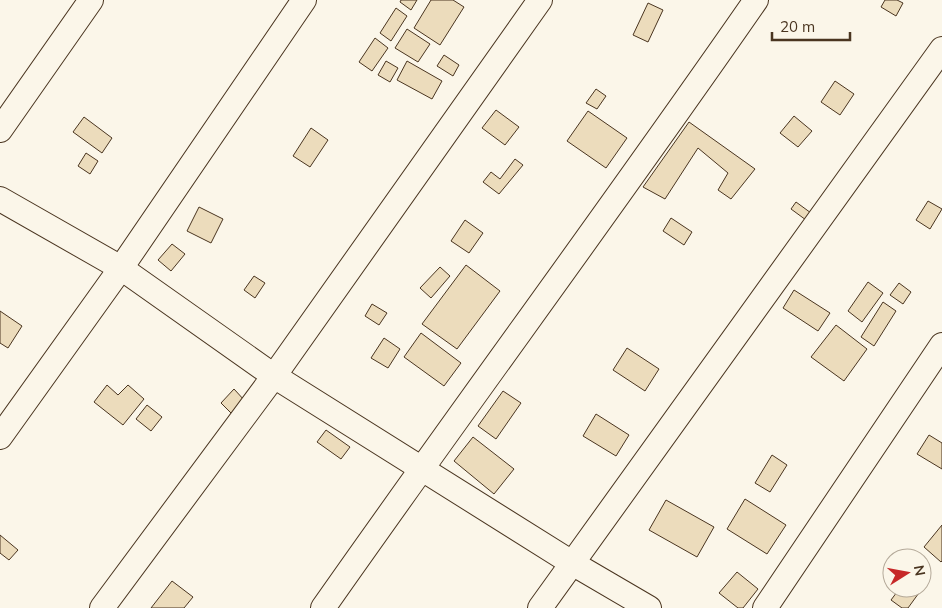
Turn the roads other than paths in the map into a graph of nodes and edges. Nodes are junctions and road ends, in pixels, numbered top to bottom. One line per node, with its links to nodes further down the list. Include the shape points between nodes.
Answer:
1 (91, 0): 6 (street)
2 (304, 0): 8 (street)
3 (540, 0): 10 (street)
4 (756, 0): 12 (street)
5 (942, 49): 13 (street)
6 (0, 130)
7 (0, 199): 8 (street)
8 (121, 268): 10 (street); 11 (street)
9 (942, 344): 18 (street)
10 (274, 376): 12 (street); 14 (street)
11 (0, 437)
12 (421, 469): 13 (street); 15 (street)
13 (572, 563): 16 (street); 17 (street)
14 (102, 608)
15 (323, 608)
16 (540, 608)
17 (649, 608)
18 (765, 608)

